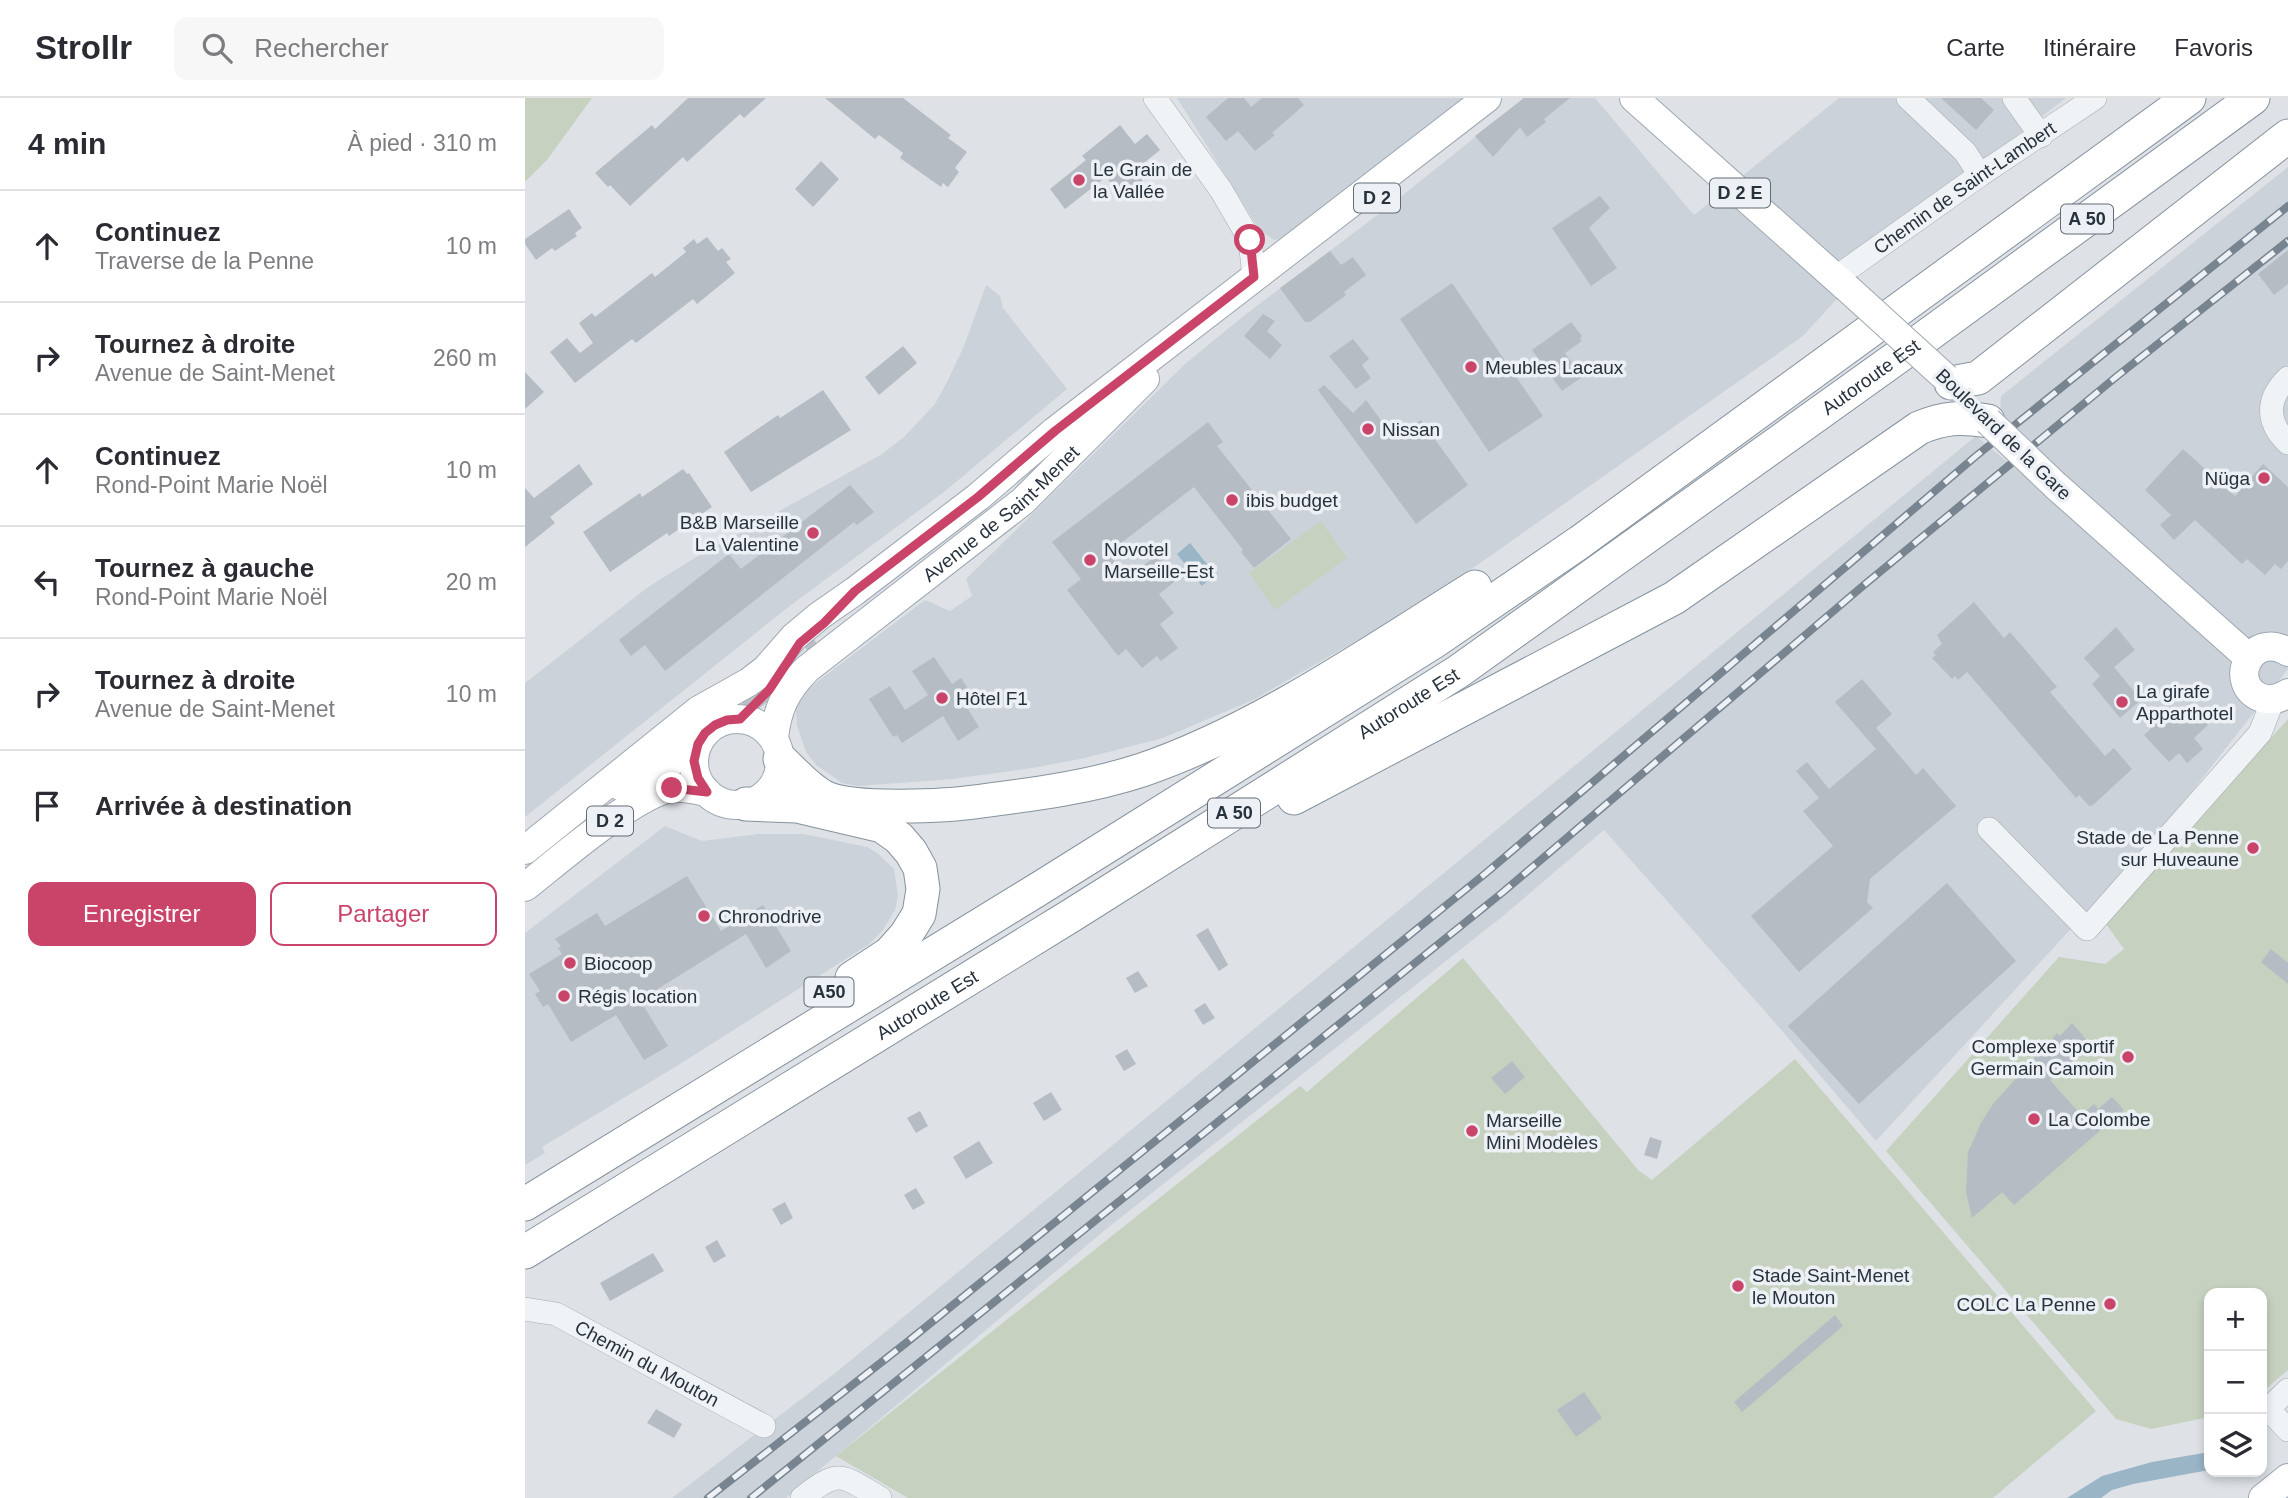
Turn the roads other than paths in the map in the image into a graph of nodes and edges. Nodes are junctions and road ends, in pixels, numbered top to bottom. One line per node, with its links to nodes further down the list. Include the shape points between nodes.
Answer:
1 (1155, 98): 13 (street, via 1221,190)
2 (1487, 98): 14 (main road, D 2)
3 (1506, 98): 16 (main road, D 2)
4 (1634, 98): 15 (main road, Boulevard de la Gare / D 2 E)
5 (1908, 98): 12 (street, via 1965,152)
6 (2014, 98): 10 (street)
7 (2095, 98): 10 (street, Chemin de Saint-Lambert)
8 (2189, 98): 18 (highway, Autoroute Est / A 50)
9 (2253, 98): 40 (highway, Autoroute Est / A 50, via 1459,671)
10 (2041, 136): 12 (street, Chemin de Saint-Lambert)
11 (2288, 136): 17 (highway)
12 (1980, 175): 15 (street, Chemin de Saint-Lambert)
13 (1250, 240): 14 (street); 16 (street)
14 (1283, 254): 16 (main road, D 2)
15 (1841, 283): 20 (main road, Boulevard de la Gare / D 2 E, bridge)
16 (1251, 288): 21 (main road, Avenue de Saint-Menet / D 2); 24 (main road, Avenue de Saint-Menet / D 2, via 1055,431)
17 (2021, 344): 20 (highway, via 1978,378); 22 (highway, via 2003,374)
18 (1820, 368): 31 (highway, via 1363,657 1214,740 1142,770 1077,788 955,805 853,804 811,789); 42 (highway, Autoroute Est / A 50, via 1580,542 1431,643)
19 (2288, 378): 23 (street, via 2272,398 2277,433)
20 (1949, 381): 22 (main road, Boulevard de la Gare)
21 (1138, 386): 25 (main road, via 1064,444 994,509); 31 (main road, Avenue de Saint-Menet / D 2, via 1023,501 807,669 786,692 779,709)
22 (1986, 419): 27 (main road, Boulevard de la Gare, bridge); 40 (highway, via 1961,417 1919,428 1674,598)
23 (2288, 443)
24 (855, 591): 29 (main road, Avenue de Saint-Menet / D 2, via 800,643 769,690); 35 (main road, Avenue de Saint-Menet / D 2, via 794,636 766,669 699,710)
25 (850, 621)
26 (2288, 652): 27 (main road, via 2272,645)
27 (2249, 658): 28 (main road, via 2246,684 2258,696)
28 (2281, 696): 36 (street, via 2260,733 2087,929)
29 (740, 719): 30 (main road, via 715,725); 31 (main road, via 765,729)
30 (698, 744): 32 (main road, via 694,761); 35 (main road, D 2)
31 (777, 749): 33 (main road, via 778,775 771,788)
32 (707, 792): 33 (main road, via 725,803); 39 (main road, D 2, via 672,788 624,810)
33 (746, 804): 41 (highway, A50, via 797,806 881,827 899,838 920,867 919,914 890,953)
34 (607, 808): 38 (main road, D 2)
35 (579, 809): 37 (main road, Avenue de Saint-Menet / D 2)
36 (1990, 829)
37 (525, 850)
38 (525, 872)
39 (525, 887)
40 (1072, 915): 43 (highway, Autoroute Est / A 50)
41 (525, 1192)
42 (525, 1204)
43 (525, 1252)
44 (525, 1309): 46 (street, Chemin du Mouton, via 556,1314)
45 (2288, 1390): 47 (street, via 2268,1409)
46 (764, 1426)
47 (2288, 1430)
48 (2288, 1478): 51 (main road)
49 (802, 1498): 50 (street, via 825,1480 846,1478)
50 (880, 1498)
51 (2263, 1498)

